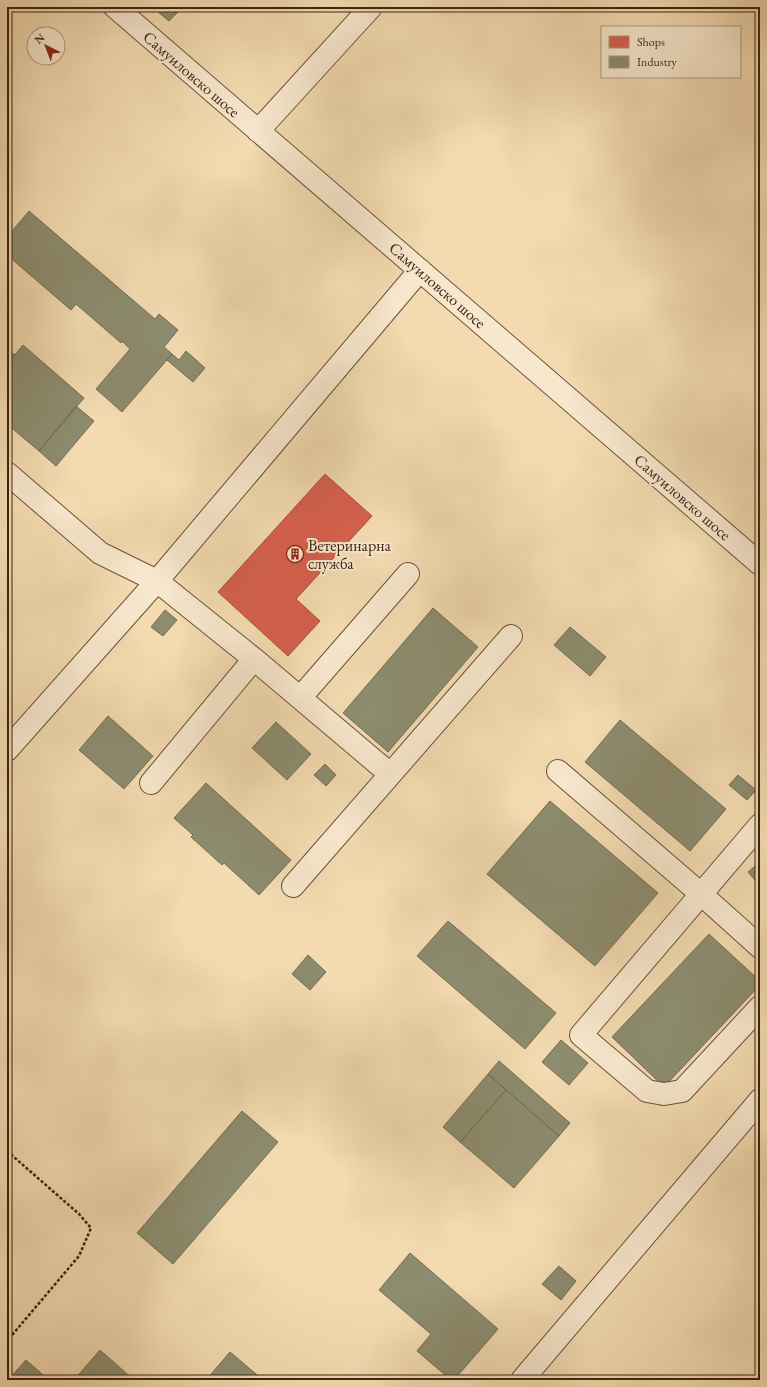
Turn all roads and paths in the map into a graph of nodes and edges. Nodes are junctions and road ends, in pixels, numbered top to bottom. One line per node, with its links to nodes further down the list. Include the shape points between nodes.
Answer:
1 (115, 7): 3 (street, Самуиловско шосе)
2 (370, 7): 3 (street)
3 (258, 131): 4 (street, Самуиловско шосе)
4 (420, 270): 6 (street, Самуиловско шосе); 8 (street)
5 (7, 473): 8 (street, via 100,553)
6 (760, 564)
7 (408, 574): 11 (street)
8 (157, 581): 10 (street); 12 (street)
9 (511, 636): 14 (street)
10 (254, 659): 11 (street); 15 (street)
11 (300, 698): 14 (street)
12 (7, 750)
13 (558, 771): 18 (street)
14 (390, 774): 17 (street)
15 (151, 783)
16 (760, 825): 18 (street)
17 (293, 886)
18 (701, 894): 19 (street); 20 (street, via 581,1035 647,1091 664,1094 682,1091)
19 (760, 946)
20 (760, 1007)
21 (760, 1100): 24 (street)
22 (7, 1151): 23 (path, via 79,1214 91,1228 79,1256)
23 (7, 1341)
24 (522, 1380)

